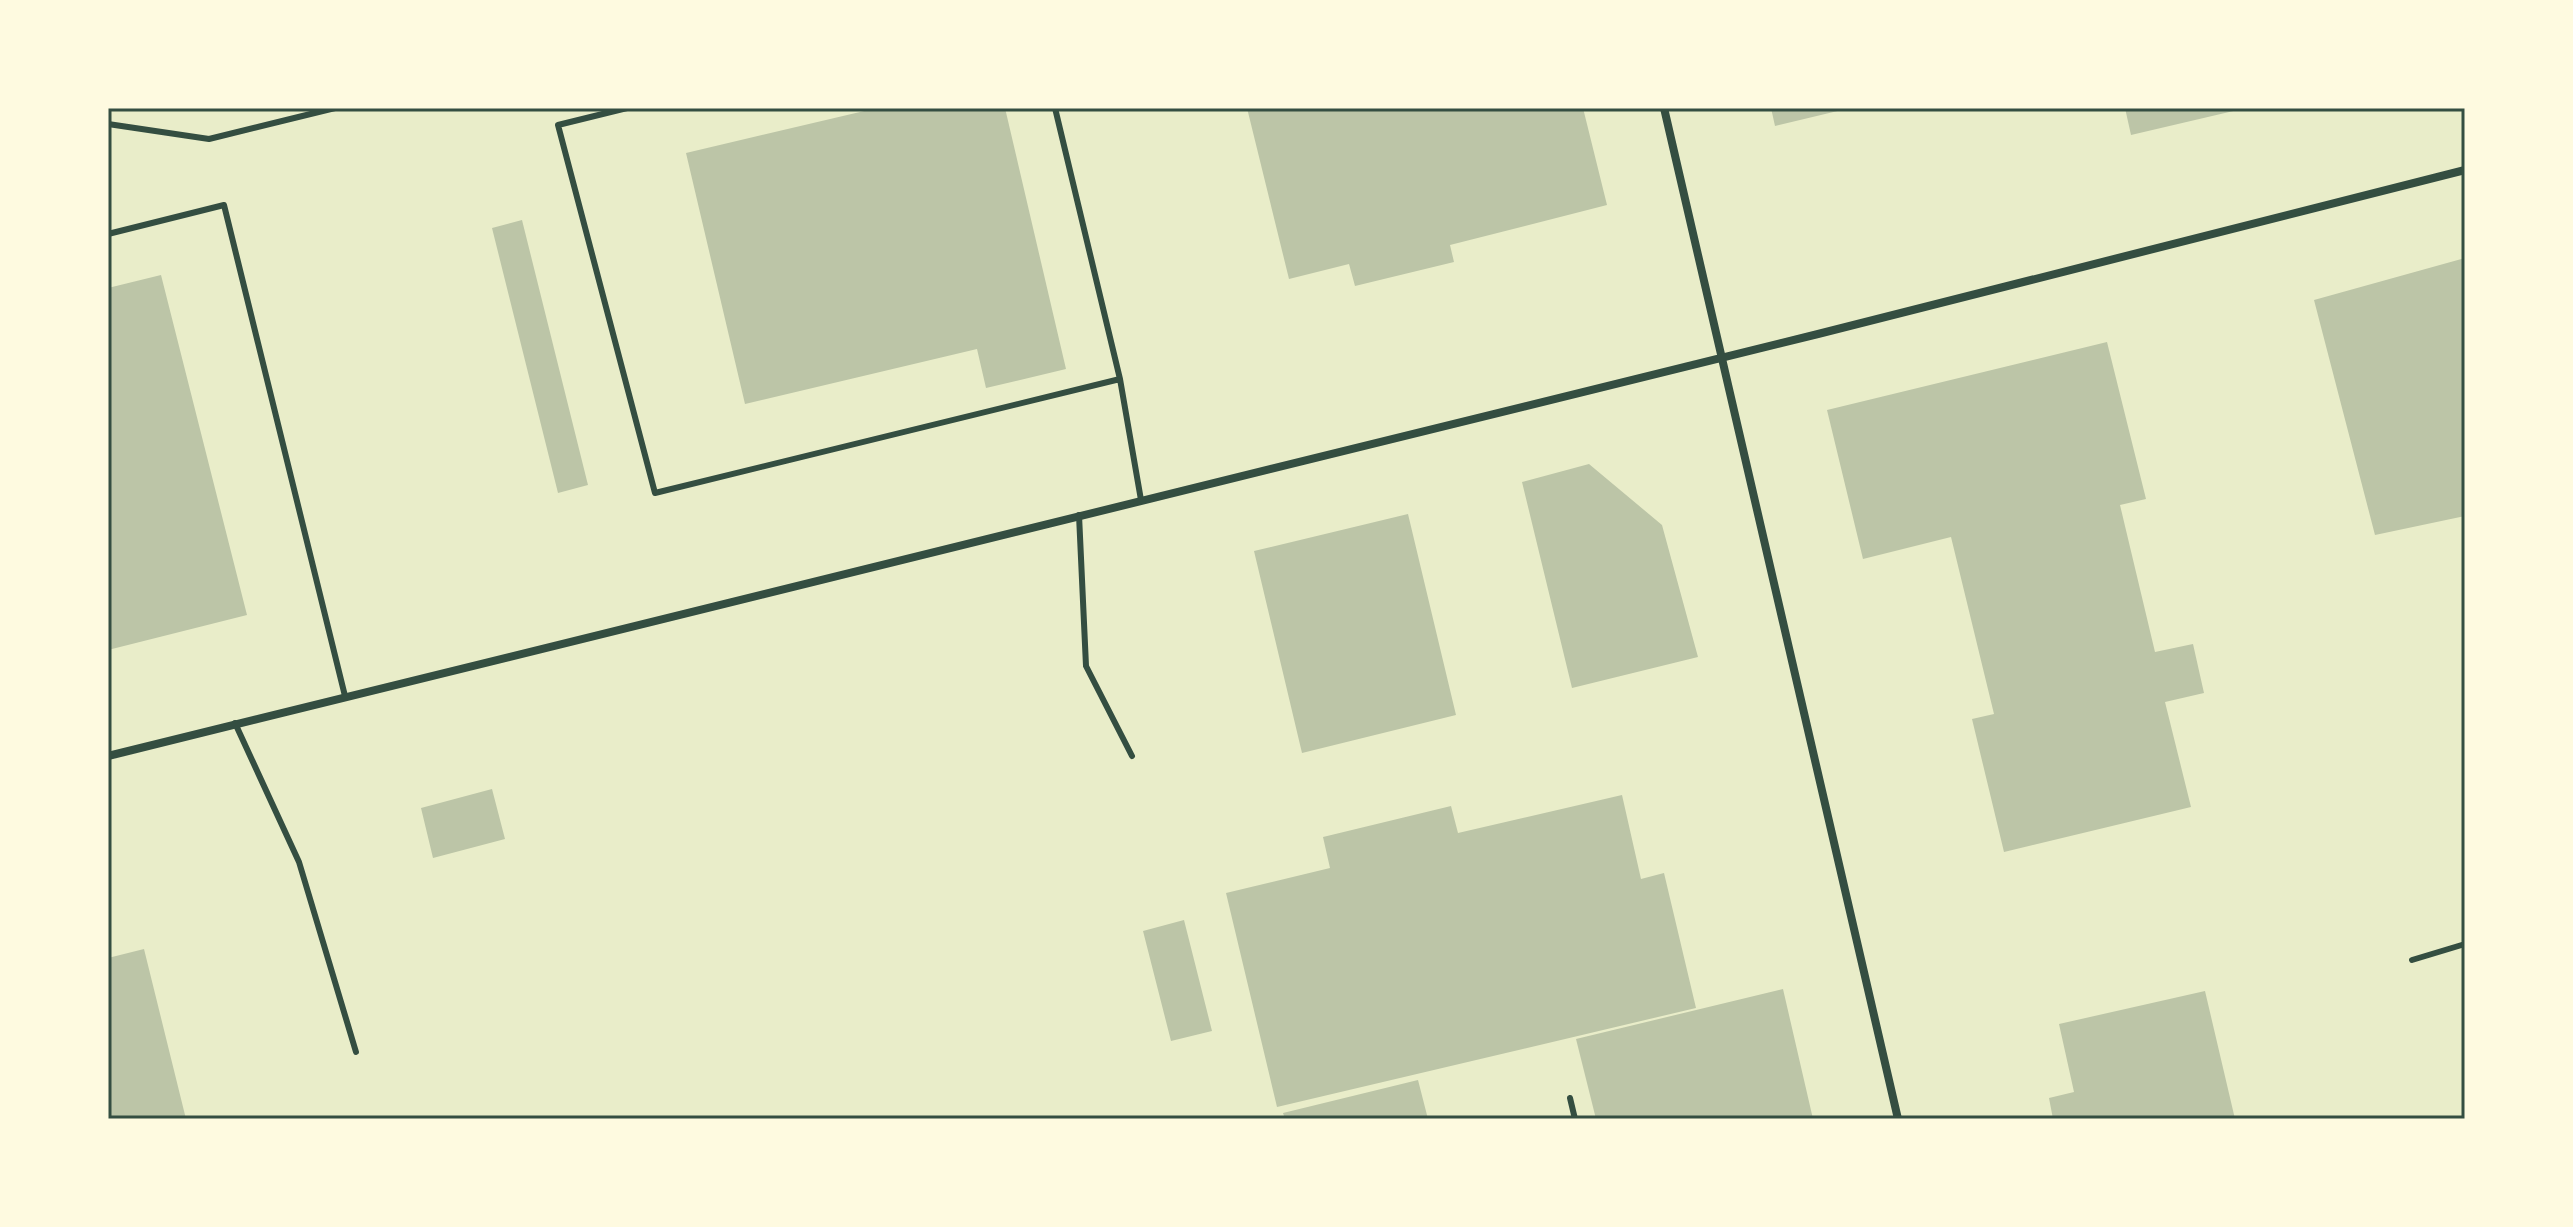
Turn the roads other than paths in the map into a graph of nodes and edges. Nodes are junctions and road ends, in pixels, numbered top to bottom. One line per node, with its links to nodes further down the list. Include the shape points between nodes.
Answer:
1 (335, 108): 5 (lane, via 209,139)
2 (627, 108): 9 (lane, via 558,125 655,493)
3 (1055, 108): 9 (lane)
4 (1664, 108): 8 (street)
5 (108, 124)
6 (2465, 170): 8 (street)
7 (108, 234): 12 (lane, via 224,205)
8 (1722, 356): 10 (street); 21 (street)
9 (1120, 379): 10 (lane)
10 (1141, 500): 11 (street)
11 (1079, 515): 12 (street); 15 (lane, via 1086,666)
12 (345, 696): 13 (street)
13 (235, 723): 14 (street); 18 (lane, via 299,862)
14 (108, 756)
15 (1132, 756)
16 (2465, 944): 17 (lane)
17 (2412, 960)
18 (356, 1052)
19 (1570, 1098): 20 (lane)
20 (1575, 1119)
21 (1898, 1119)

